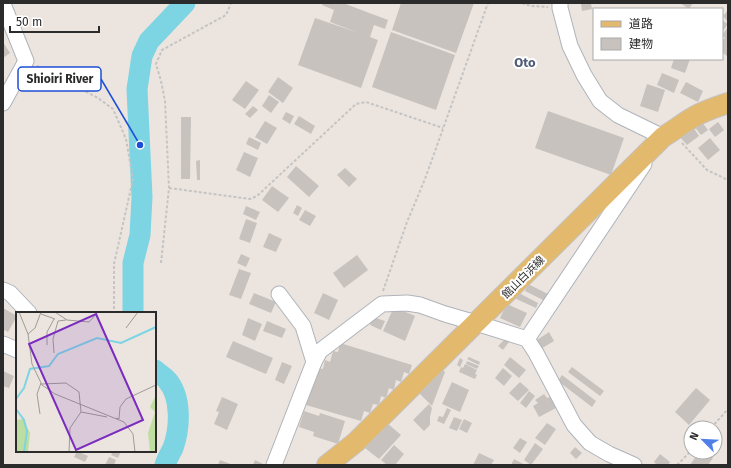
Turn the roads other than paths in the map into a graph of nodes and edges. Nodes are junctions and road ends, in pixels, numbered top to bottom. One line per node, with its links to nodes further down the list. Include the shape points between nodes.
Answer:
1 (3, 4): 3 (street, via 26,61)
2 (560, 6): 5 (street, via 570,46 600,101 618,114)
3 (3, 103)
4 (728, 103): 5 (main road, 館山白浜線, via 693,117)
5 (667, 134): 9 (main road, 館山白浜線); 10 (street)
6 (3, 290): 8 (street, via 10,293)
7 (279, 294): 13 (street, via 303,326)
8 (28, 312)
9 (476, 323): 10 (street); 13 (street, via 420,305 382,304 320,352); 15 (main road, 館山白浜線, via 356,442)
10 (527, 339): 16 (street, via 574,425 590,443)
11 (3, 344): 12 (street)
12 (16, 350)
13 (314, 362): 14 (street)
14 (274, 465)
15 (327, 465)
16 (634, 465)

